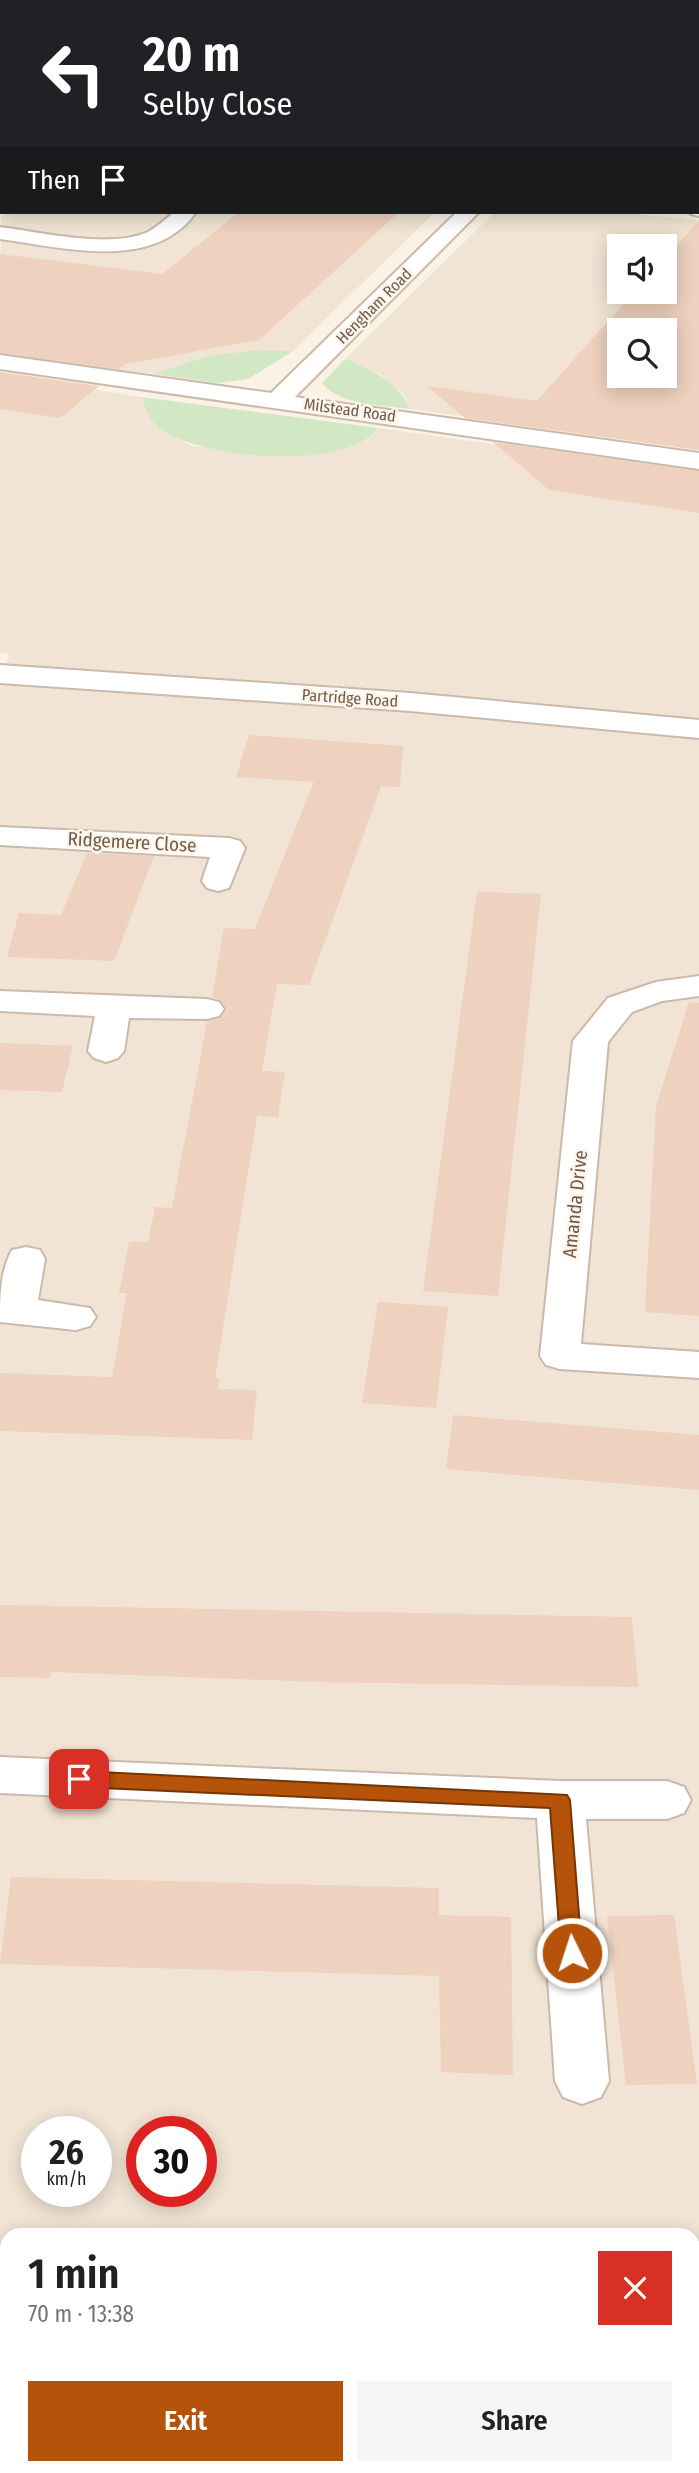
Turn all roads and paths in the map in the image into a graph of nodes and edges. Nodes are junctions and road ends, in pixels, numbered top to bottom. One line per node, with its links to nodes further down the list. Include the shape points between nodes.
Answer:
1 (184, 214): 3 (street, via 156,236 132,242 94,243)
2 (467, 214): 5 (street, Hengham Road)
3 (0, 233)
4 (0, 362): 5 (street, Milstead Road)
5 (279, 399): 6 (street, Milstead Road)
6 (699, 461)
7 (0, 674): 8 (street, Partridge Road, via 410,702)
8 (699, 729)
9 (0, 836): 10 (street, Ridgemere Close, via 229,848)
10 (218, 881)
11 (699, 986): 19 (street, Amanda Drive, via 656,992 620,1005 591,1041 560,1356)
12 (0, 1001): 13 (street)
13 (114, 1007): 14 (street); 15 (street)
14 (207, 1009)
15 (106, 1051)
16 (26, 1259): 17 (street)
17 (8, 1309): 18 (street)
18 (76, 1317)
19 (699, 1365)
20 (0, 1775): 21 (street)
21 (560, 1800): 22 (street); 23 (street)
22 (667, 1800)
23 (582, 2081)

